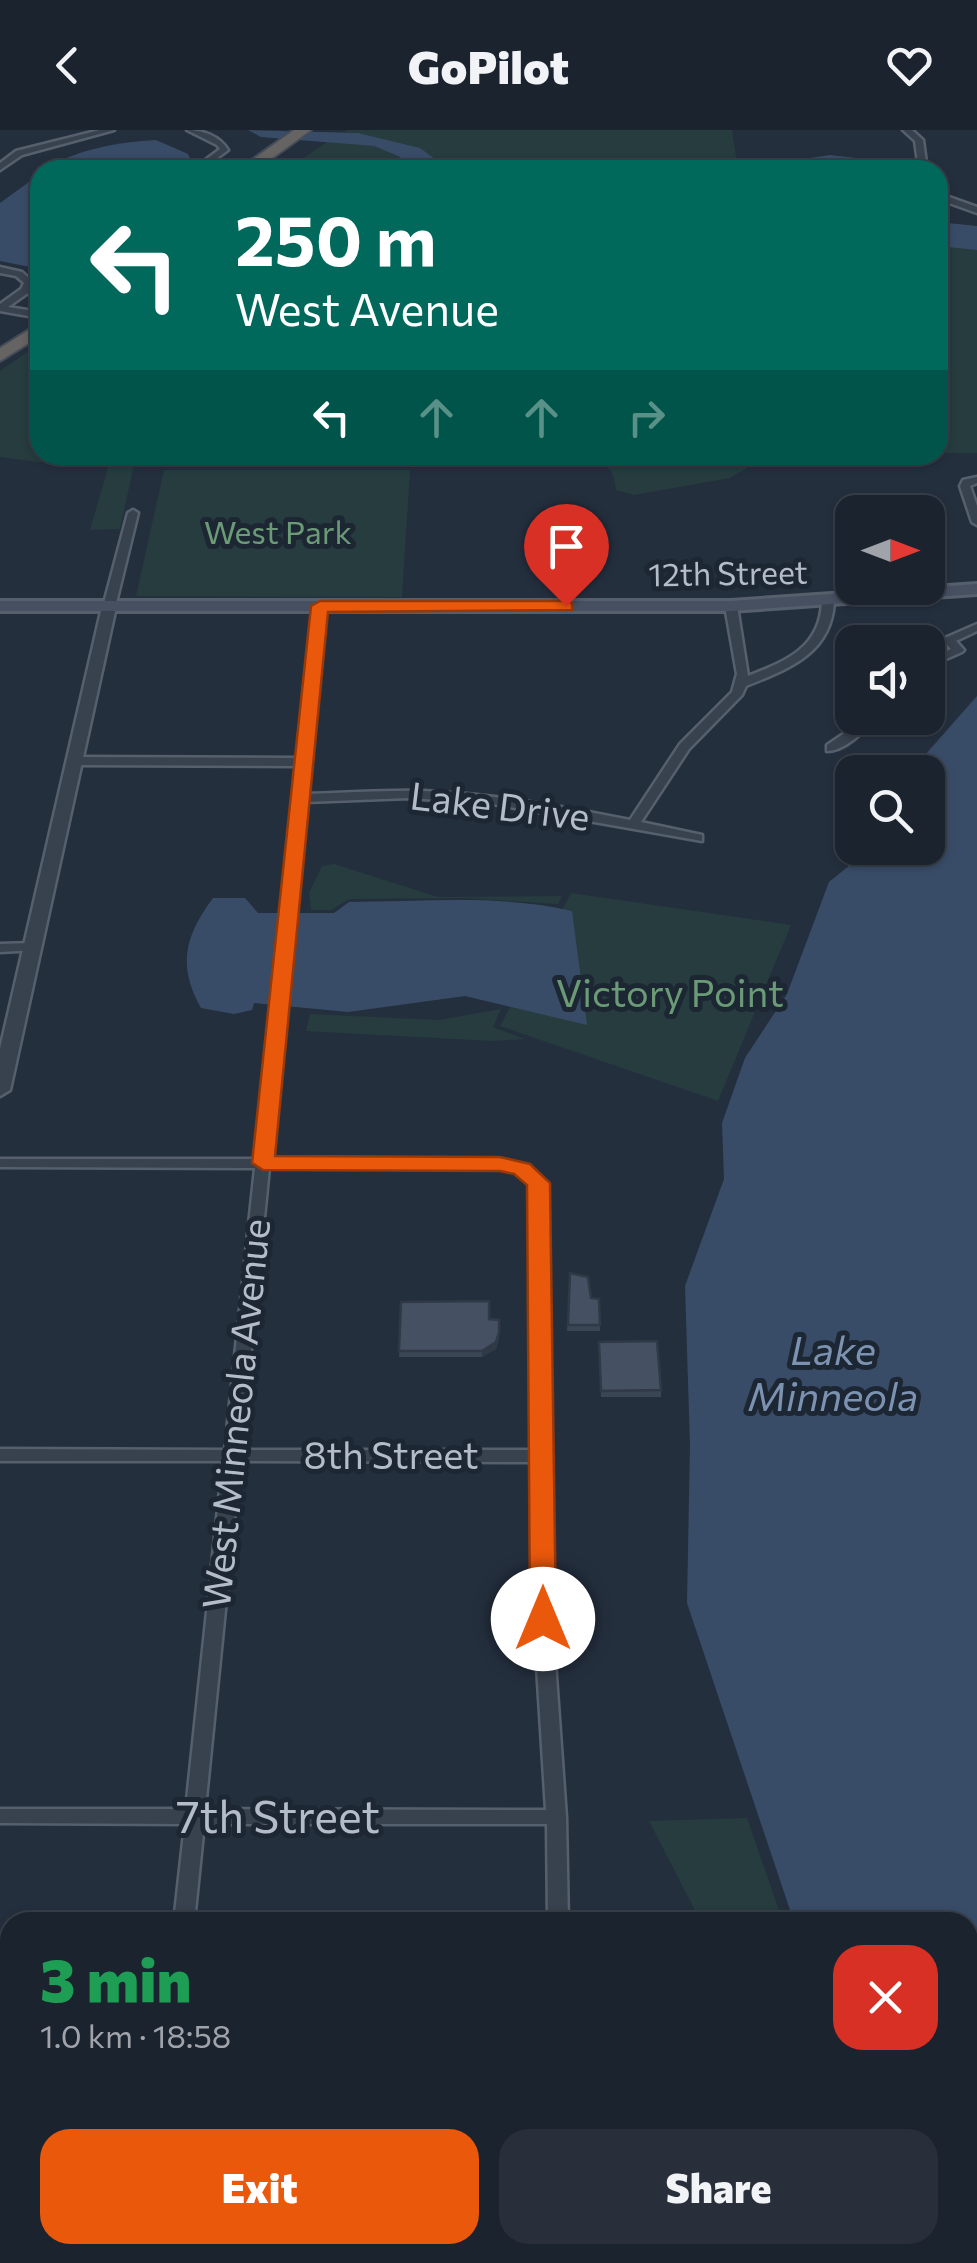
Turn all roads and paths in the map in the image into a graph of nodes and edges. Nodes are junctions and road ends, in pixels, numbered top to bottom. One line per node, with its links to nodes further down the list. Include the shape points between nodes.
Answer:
1 (110, 130): 10 (street, via 19,153)
2 (191, 130): 6 (street, via 224,150)
3 (326, 130): 5 (highway)
4 (907, 130): 9 (street, via 920,140)
5 (303, 138): 7 (highway); 8 (highway)
6 (210, 160)
7 (261, 160)
8 (279, 160)
9 (923, 160)
10 (0, 167)
11 (948, 200): 12 (street)
12 (977, 210)
13 (0, 270): 14 (street, via 29,283)
14 (0, 308): 15 (street)
15 (30, 315)
16 (30, 322): 18 (highway)
17 (30, 326): 19 (highway)
18 (0, 339)
19 (0, 356)
20 (977, 480): 22 (street, via 965,486)
21 (132, 513): 28 (street)
22 (977, 522)
23 (977, 589): 24 (main road, 12th Street)
24 (828, 602): 27 (main road, 12th Street); 31 (street, via 827,625 816,641)
25 (0, 606): 28 (main road, 12th Street)
26 (320, 606): 27 (main road, 12th Street); 28 (main road, 12th Street); 35 (street, West Minneola Avenue)
27 (731, 606): 31 (street)
28 (109, 607): 34 (street)
29 (977, 627): 30 (street, via 949,640 958,650)
30 (945, 658)
31 (742, 684): 37 (street, via 684,747)
32 (849, 735): 33 (street)
33 (831, 748)
34 (74, 761): 35 (street); 40 (street)
35 (304, 762): 36 (street, West Minneola Avenue)
36 (301, 798): 37 (street, Lake Drive, via 461,797); 42 (street, West Minneola Avenue)
37 (633, 824): 38 (street, Lake Drive)
38 (698, 838)
39 (0, 948): 40 (street)
40 (33, 948): 41 (street)
41 (0, 1090)
42 (263, 1163): 43 (street); 45 (street, West Minneola Avenue); 46 (street, via 500,1164 522,1169 538,1183)
43 (0, 1164)
44 (0, 1455): 45 (street, 8th Street)
45 (235, 1456): 46 (street, 8th Street); 48 (street, West Minneola Avenue)
46 (542, 1456): 49 (street, via 543,1619)
47 (0, 1816): 48 (street, 7th Street)
48 (195, 1817): 49 (street, 7th Street); 50 (street, West Minneola Avenue)
49 (556, 1818): 51 (street)
50 (185, 1912)
51 (558, 1912)

